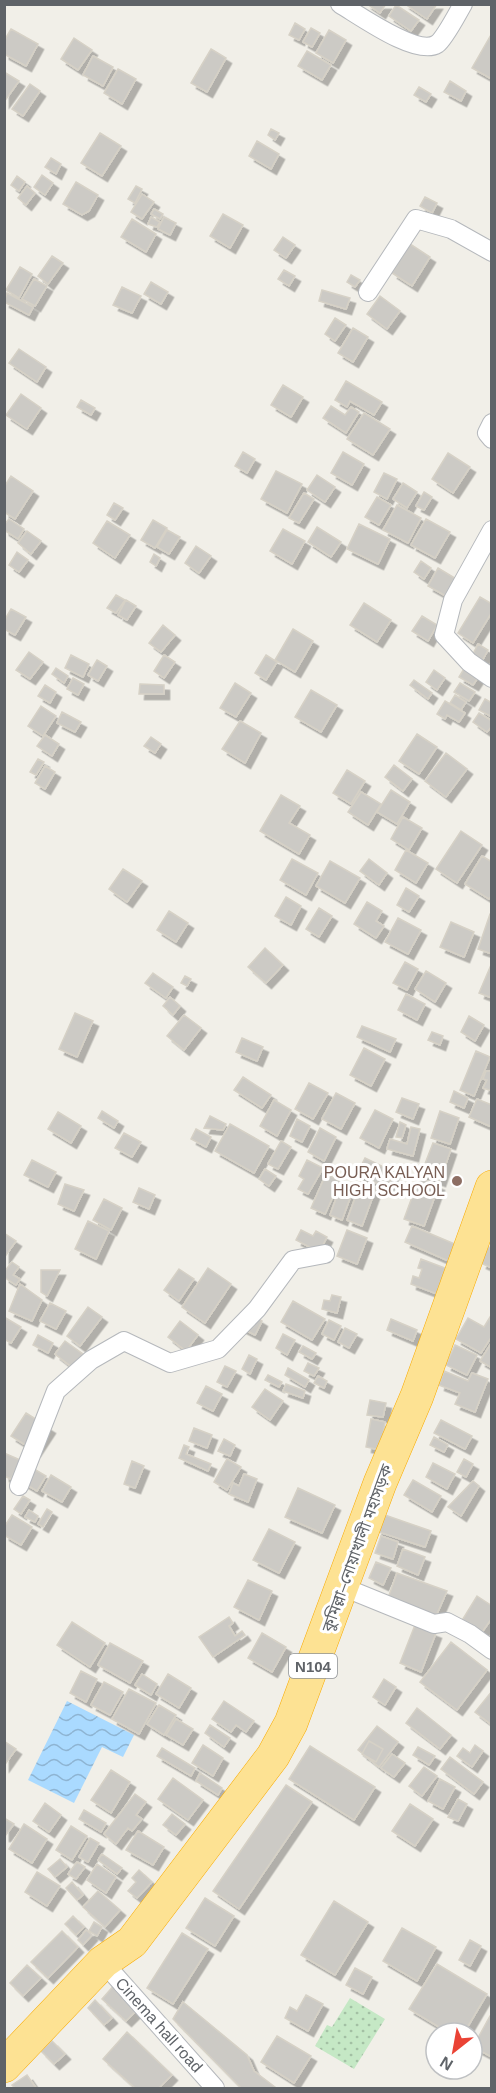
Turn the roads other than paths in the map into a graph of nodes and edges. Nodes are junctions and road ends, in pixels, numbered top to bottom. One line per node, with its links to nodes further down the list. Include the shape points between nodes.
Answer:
1 (340, 4): 2 (street, via 408,44 426,48 438,43)
2 (463, 4)
3 (492, 252): 4 (street, via 451,229 416,219)
4 (368, 292)
5 (492, 423): 6 (street, via 488,433)
6 (492, 439)
7 (492, 530): 8 (street, via 453,600 444,635 469,662)
8 (492, 678)
9 (492, 1187): 12 (highway, কুমিল্লা–নোয়াখালী মহাসড়ক / N104)
10 (325, 1254): 11 (street, via 293,1260 257,1309 218,1349 170,1364 124,1341 92,1360 56,1391)
11 (19, 1486)
12 (343, 1587): 13 (street, via 434,1624 447,1622); 14 (highway, কুমিল্লা–নোয়াখালী মহাসড়ক / N104, via 291,1723 273,1756 132,1942)
13 (492, 1650)
14 (103, 1962): 15 (highway, কুমিল্লা–নোয়াখালী মহাসড়ক / N104); 16 (street, Cinema hall road)
15 (4, 2067)
16 (215, 2088)

